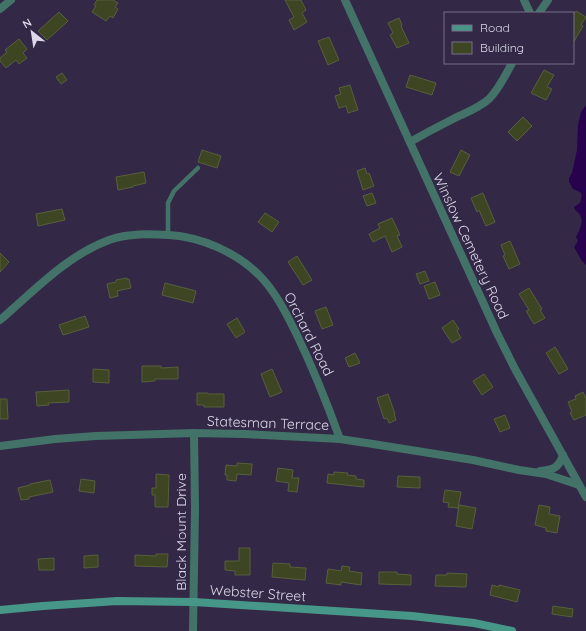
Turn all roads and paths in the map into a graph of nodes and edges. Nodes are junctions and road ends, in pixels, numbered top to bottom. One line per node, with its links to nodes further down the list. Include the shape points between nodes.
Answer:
1 (11, 0): 5 (street)
2 (344, 0): 9 (street, Winslow Cemetery Road)
3 (524, 0): 6 (street)
4 (548, 0): 7 (street)
5 (0, 9)
6 (530, 12)
7 (540, 12)
8 (511, 64): 9 (street, via 502,82 480,106)
9 (410, 142): 16 (street, Winslow Cemetery Road, via 497,333)
10 (198, 168): 11 (lane, via 174,190 168,203)
11 (168, 235): 12 (street, Orchard Road, via 140,234 121,237 95,247 53,273); 14 (street, Orchard Road, via 212,245 240,260 259,275 274,294 303,346)
12 (0, 320)
13 (194, 434): 14 (street, Statesman Terrace); 15 (street, Statesman Terrace, via 96,436); 20 (street, Black Mount Drive)
14 (340, 439): 17 (street, Statesman Terrace)
15 (0, 446)
16 (563, 455): 17 (street, Statesman Terrace, via 560,463 554,468); 18 (street, Winslow Cemetery Road)
17 (534, 472): 18 (street, Statesman Terrace)
18 (579, 485): 19 (street, Winslow Cemetery Road)
19 (586, 497)
20 (194, 602): 21 (street, Webster Street, via 117,601); 22 (street, Black Mount Drive); 23 (street, Webster Street, via 412,616)
21 (0, 610)
22 (193, 631)
23 (512, 631)

